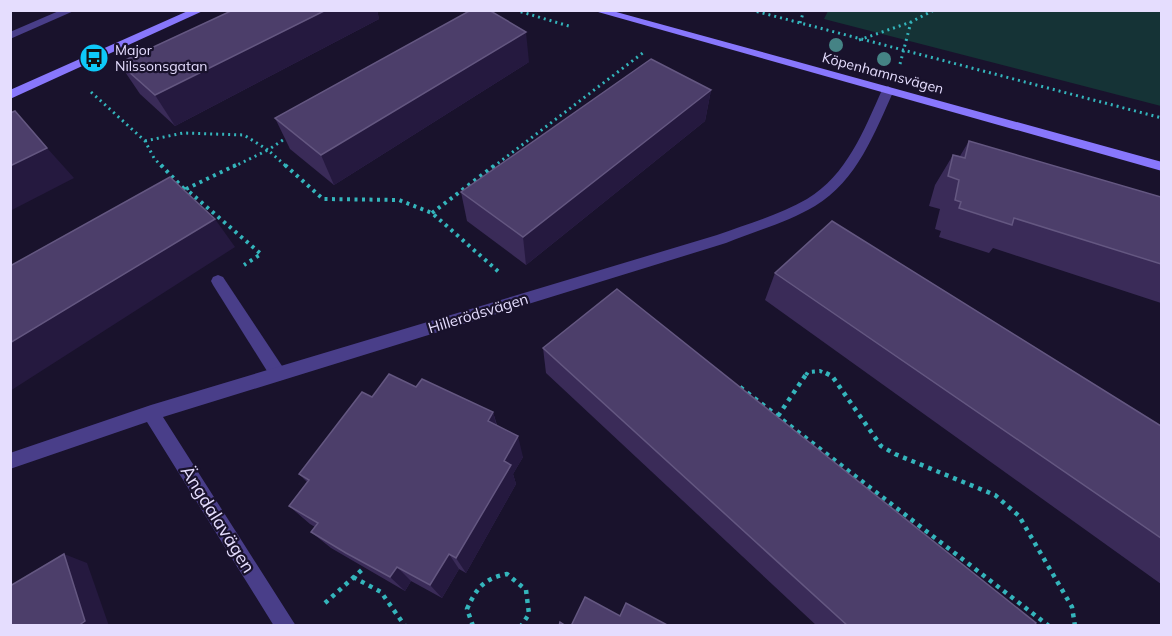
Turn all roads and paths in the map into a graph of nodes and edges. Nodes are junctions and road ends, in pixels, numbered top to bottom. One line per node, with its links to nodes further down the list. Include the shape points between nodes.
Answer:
1 (71, 10): 9 (street)
2 (201, 10): 15 (street)
3 (596, 10): 13 (street, Köpenhamnsvägen)
4 (751, 10): 8 (path)
5 (804, 10): 8 (path)
6 (934, 10): 7 (path)
7 (911, 22): 10 (path); 12 (path)
8 (800, 23): 10 (path)
9 (10, 36)
10 (860, 40): 12 (path)
11 (646, 50): 23 (path)
12 (905, 52): 16 (path)
13 (888, 90): 20 (street, Köpenhamnsvägen); 25 (street, Hillerödsvägen, via 868,137 822,195 721,239)
14 (91, 92): 18 (path)
15 (10, 95)
16 (1161, 118)
17 (297, 130): 19 (path)
18 (145, 141): 19 (path, via 183,133 244,135); 21 (path, via 154,158)
19 (268, 150): 21 (path); 23 (path, via 323,199 399,200)
20 (1161, 167)
21 (186, 189): 22 (path); 24 (path, via 261,254)
22 (176, 195)
23 (432, 213): 25 (path)
24 (218, 281): 26 (street)
25 (528, 298): 26 (street, Hillerödsvägen)
26 (278, 374): 28 (street, Hillerödsvägen)
27 (731, 380): 29 (path)
28 (151, 413): 30 (street, Hillerödsvägen); 34 (street, Ängdalavägen)
29 (778, 417): 38 (path); 39 (path, via 808,372 832,376 881,446 995,495 1019,516 1072,607)
30 (10, 461)
31 (364, 568): 32 (path)
32 (353, 577): 33 (path); 35 (path, via 381,592)
33 (325, 603)
34 (286, 626)
35 (405, 626)
36 (473, 626): 37 (path, via 467,609 476,590 489,576 507,574 526,590 529,614)
37 (522, 626)
38 (1049, 626)
39 (1075, 626)

